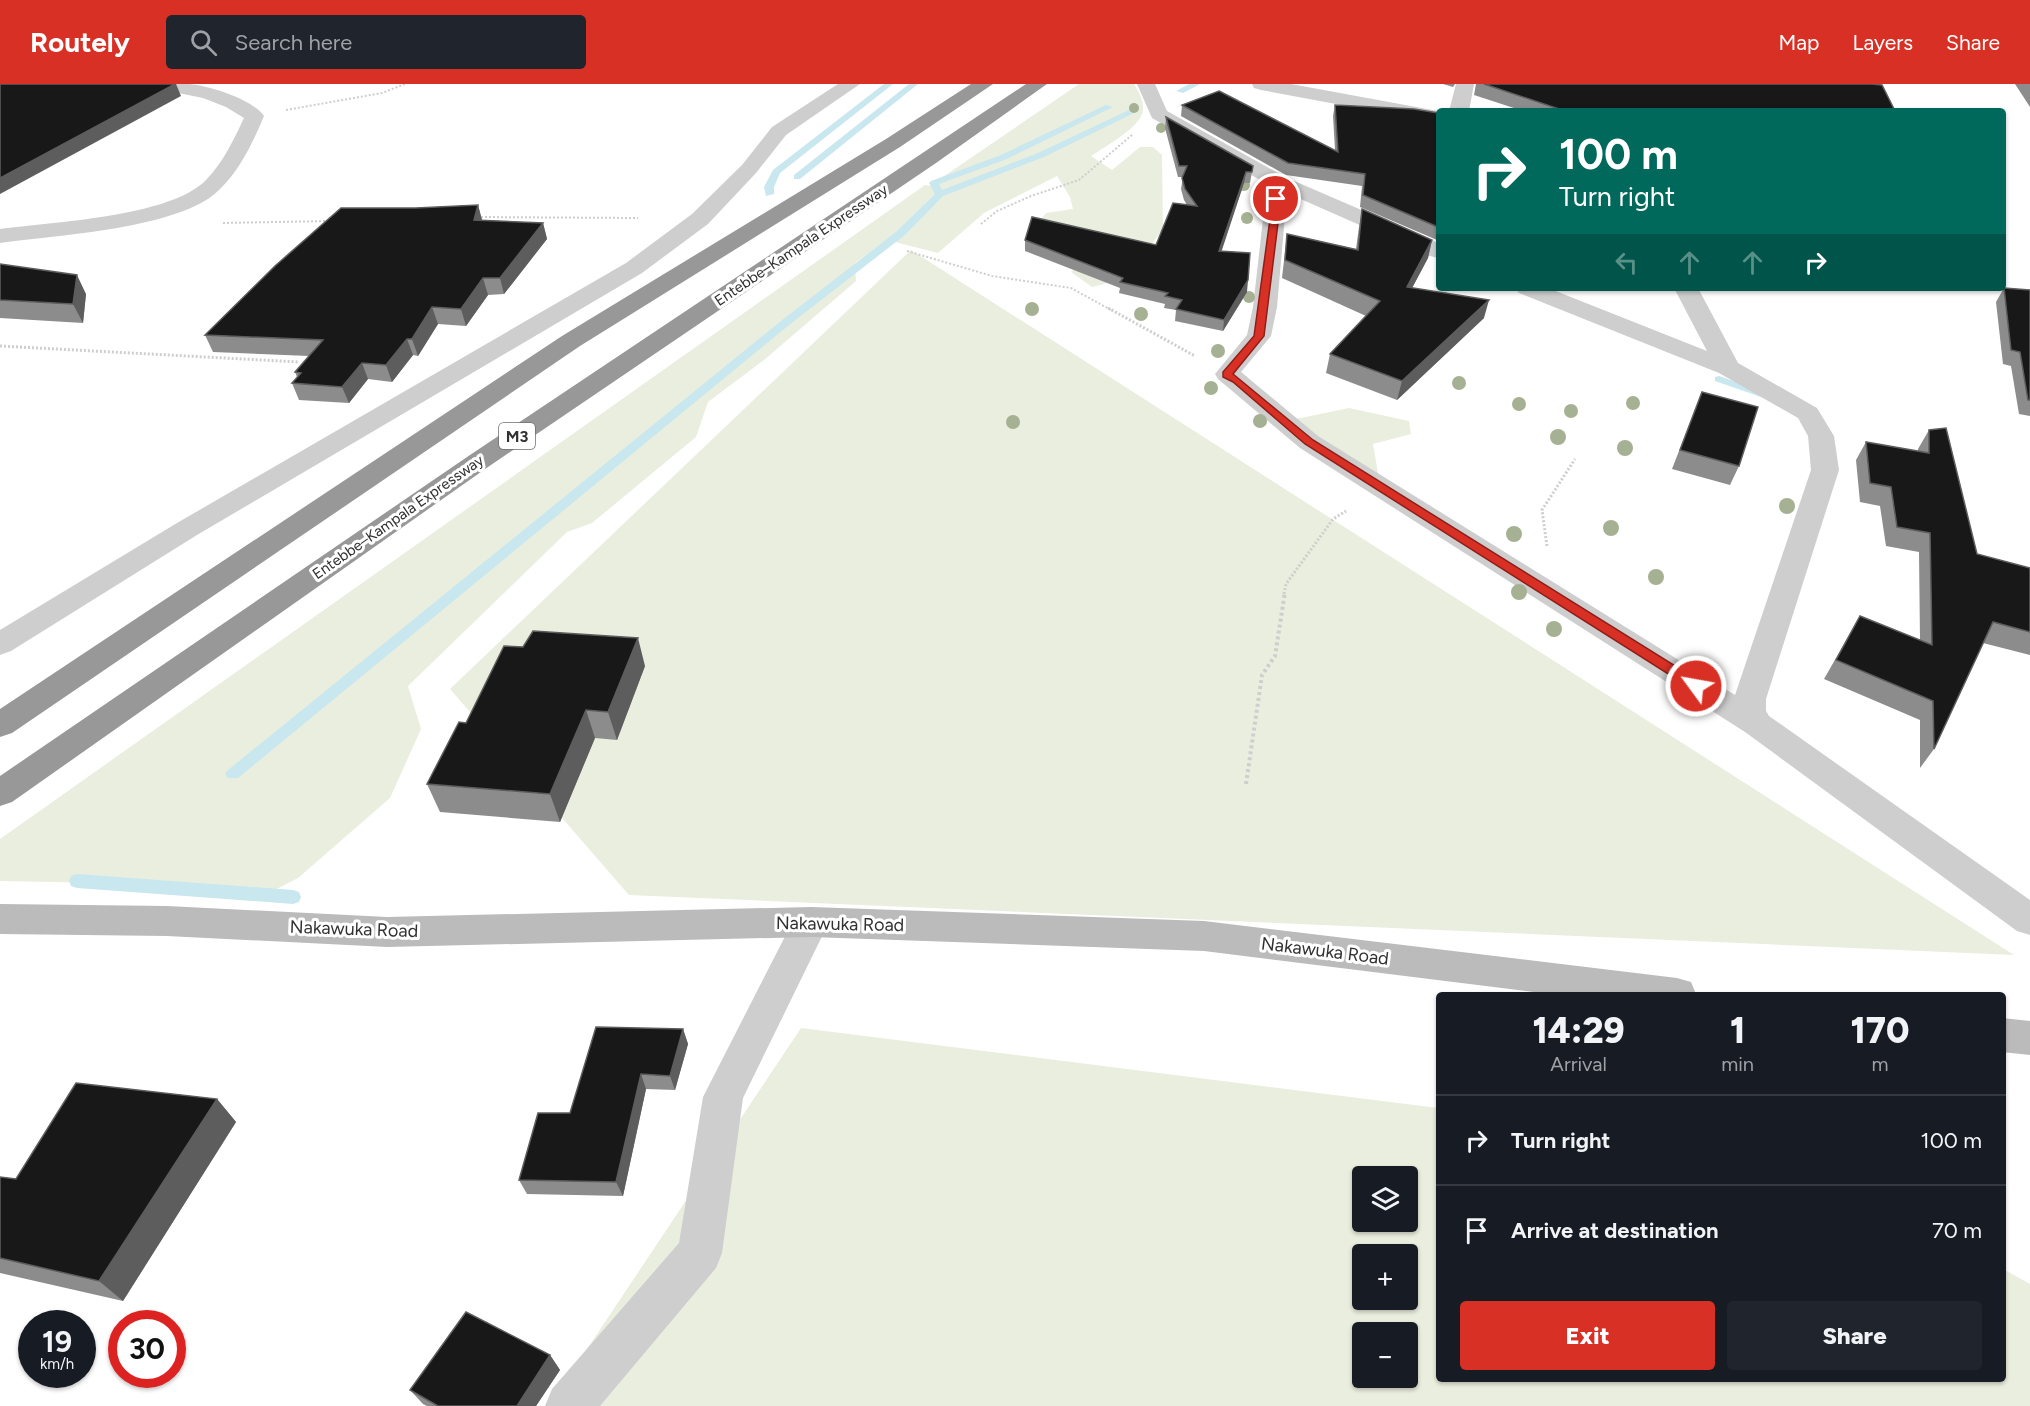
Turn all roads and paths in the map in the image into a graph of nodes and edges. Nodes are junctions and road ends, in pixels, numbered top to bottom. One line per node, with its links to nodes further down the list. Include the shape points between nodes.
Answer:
1 (161, 84): 11 (street, via 209,93)
2 (405, 84): 11 (path, via 382,93)
3 (850, 84): 15 (street, via 779,131)
4 (984, 84): 35 (highway, Entebbe–Kampala Expressway, via 572,341)
5 (1038, 84): 37 (highway, Entebbe–Kampala Expressway / M3, via 479,461)
6 (1146, 84): 10 (street)
7 (1261, 84): 12 (street)
8 (1465, 84): 9 (street)
9 (1461, 108)
10 (1159, 114): 13 (street); 18 (path, via 1079,180 1031,196 998,211)
11 (254, 116): 19 (street, via 245,138 212,186 169,210 141,218)
12 (1436, 117)
13 (1278, 181): 20 (street); 29 (street, via 1259,336)
14 (469, 217): 15 (path)
15 (700, 219): 33 (street, via 634,268 187,529)
16 (329, 221): 17 (path)
17 (221, 224)
18 (981, 224)
19 (0, 236)
20 (1436, 250)
21 (907, 251): 29 (path, via 992,276 1071,288)
22 (1448, 291): 25 (path)
23 (1535, 291): 28 (street)
24 (1688, 291): 28 (street)
25 (1435, 302)
26 (0, 346): 27 (path)
27 (299, 362)
28 (1728, 368): 34 (street, via 1808,413 1821,436 1825,470 1750,699 1750,711)
29 (1227, 374): 31 (street, via 1309,442)
30 (1575, 459): 32 (path, via 1542,510 1549,567)
31 (1382, 488): 32 (street); 36 (path, via 1333,519 1287,584 1275,656 1262,675)
32 (1575, 609): 34 (street)
33 (0, 644)
34 (1757, 724): 39 (street)
35 (0, 725)
36 (1246, 784)
37 (0, 793)
38 (0, 919): 40 (main road, Nakawuka Road, via 166,921 387,932)
39 (2030, 920)
40 (812, 922): 41 (main road, Nakawuka Road, via 1204,936); 44 (street, via 723,1097 700,1253)
41 (1661, 992)
42 (2006, 1035): 43 (main road)
43 (2030, 1038)
44 (568, 1406)

